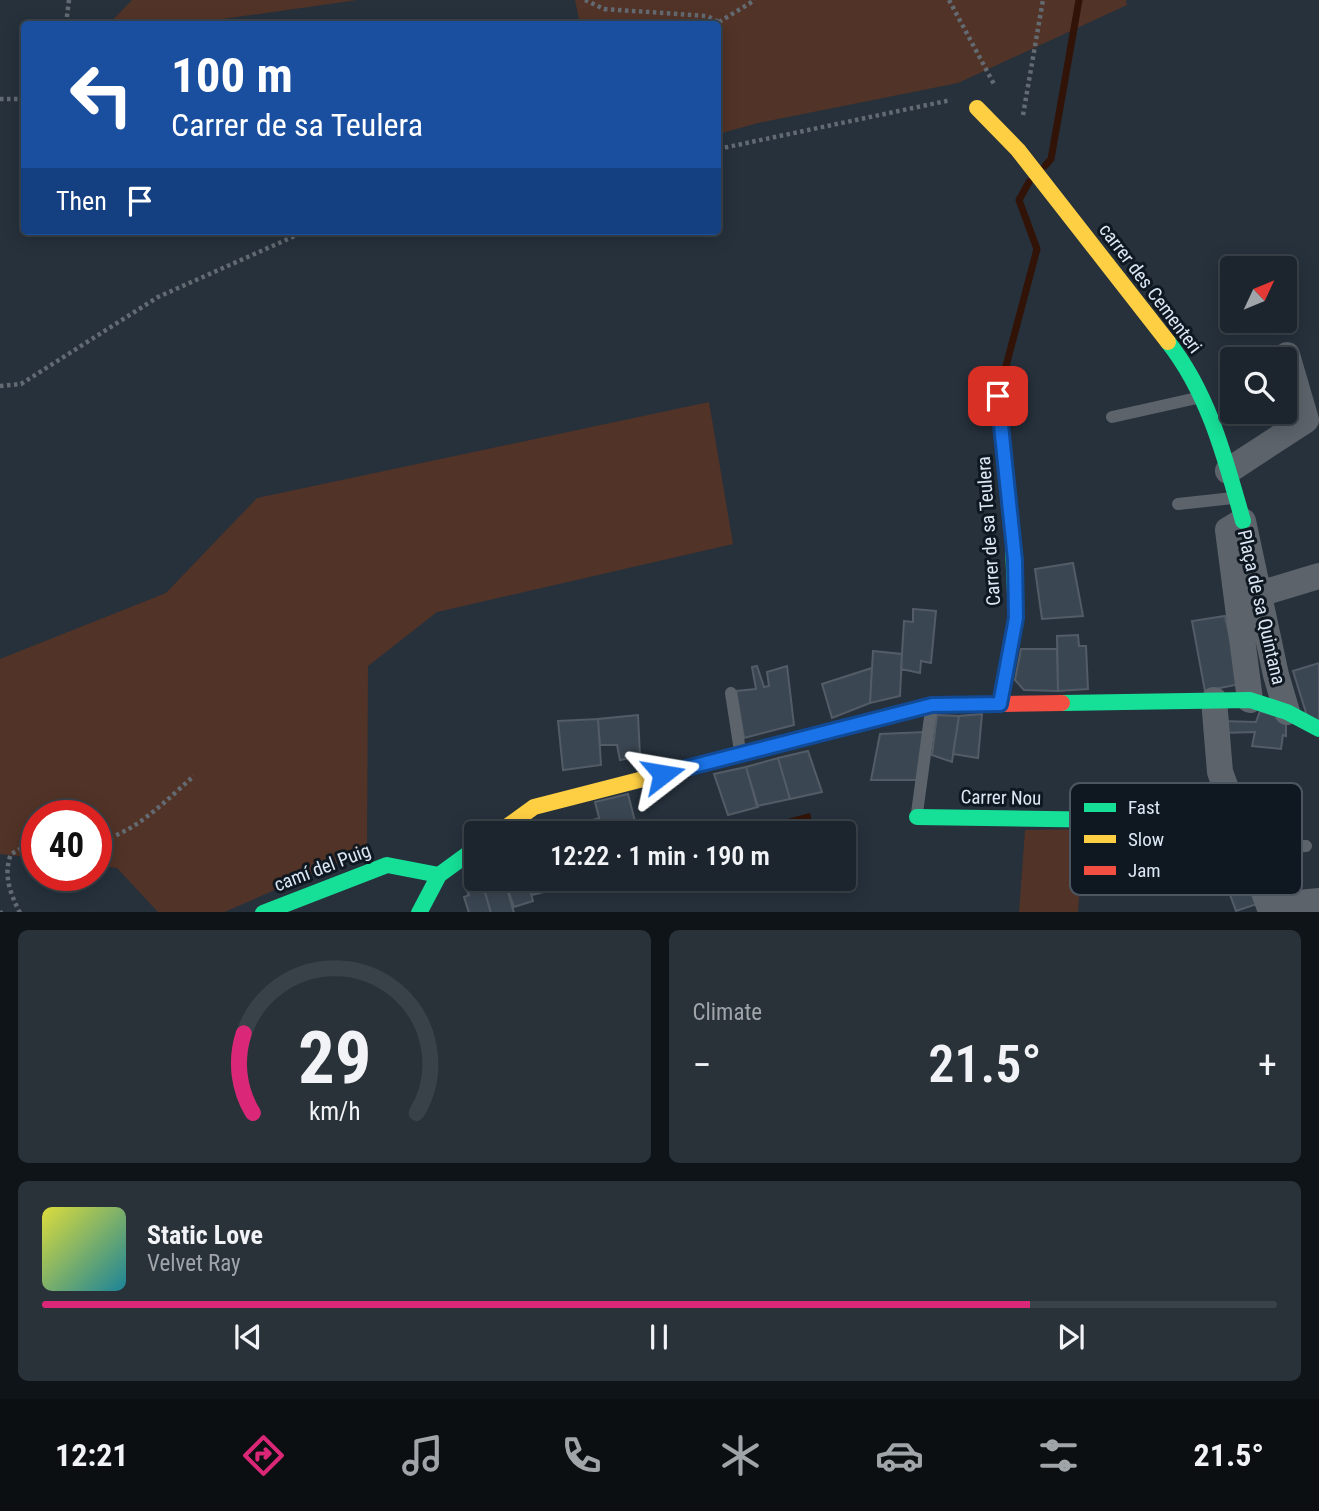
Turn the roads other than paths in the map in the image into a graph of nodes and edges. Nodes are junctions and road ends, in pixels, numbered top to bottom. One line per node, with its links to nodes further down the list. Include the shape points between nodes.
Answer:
1 (977, 108): 4 (street, carrer des Cementeri, via 1022,156 1183,361)
2 (1297, 389): 6 (street, via 1306,420)
3 (998, 396): 9 (lane, Carrer de sa Teulera)
4 (1201, 397): 5 (lane); 6 (street, carrer des Cementeri, via 1217,430)
5 (1112, 418)
6 (1228, 471): 8 (street, carrer des Cementeri)
7 (1178, 504): 8 (lane)
8 (1240, 509): 11 (street, Plaça de sa Quintana); 14 (street, Plaça de sa Quintana, via 1228,530)
9 (1013, 546): 15 (street, Carrer de sa Teulera, via 1016,618)
10 (1319, 576): 11 (street)
11 (1259, 594): 17 (street, Plaça de sa Quintana)
12 (731, 693): 19 (lane)
13 (1214, 700): 14 (street); 15 (street); 20 (street)
14 (1250, 700): 17 (street)
15 (1000, 704): 16 (street)
16 (932, 705): 19 (street); 21 (lane, Carrer Nou)
17 (1287, 712): 18 (street)
18 (1319, 729)
19 (740, 754): 23 (street, via 534,807)
20 (1224, 783)
21 (917, 817): 22 (street, Carrer Nou)
22 (1070, 819)
23 (515, 821)
24 (1302, 846): 25 (lane)
25 (1306, 846)
26 (464, 857): 27 (street)
27 (439, 875): 30 (street, camí del Puig, via 387,866); 31 (street)
28 (1265, 895): 29 (street, via 1269,906)
29 (1319, 901)
30 (263, 912)
31 (419, 912)

